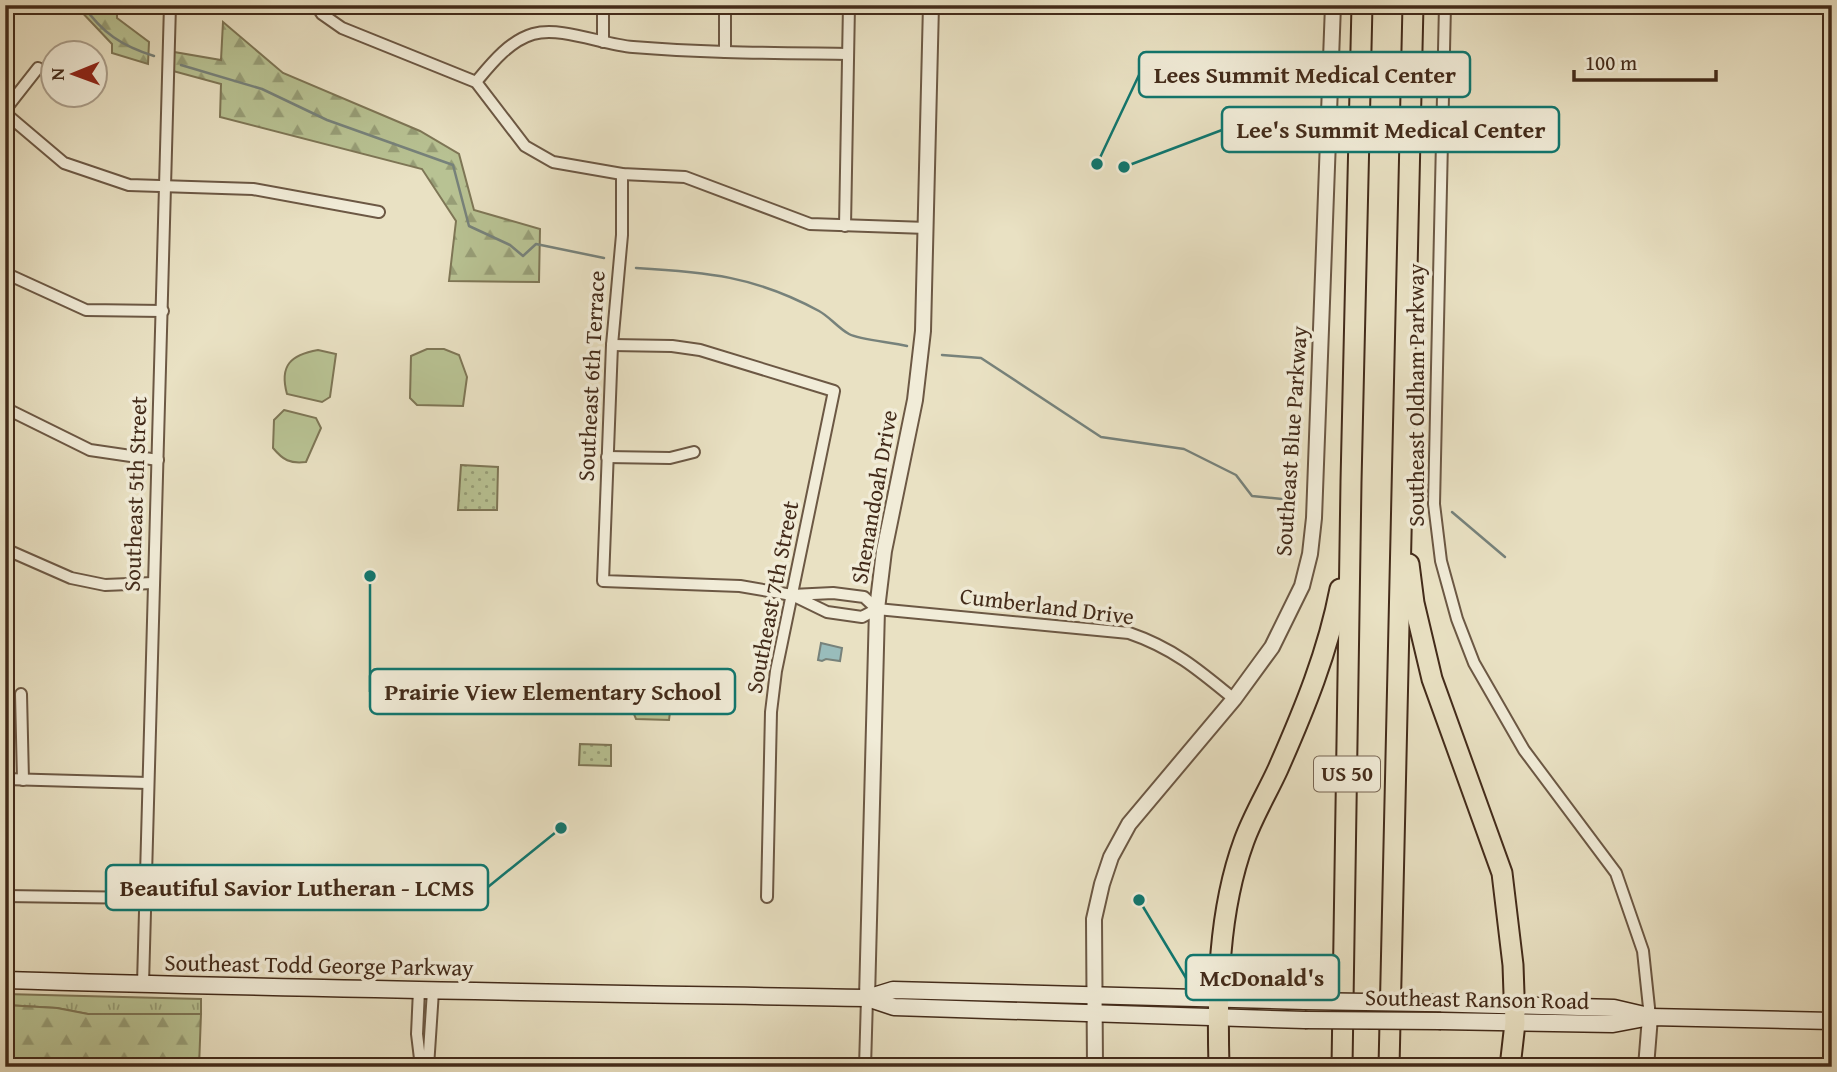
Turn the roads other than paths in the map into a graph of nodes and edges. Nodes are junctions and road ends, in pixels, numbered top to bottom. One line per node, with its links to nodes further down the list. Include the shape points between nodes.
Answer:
1 (170, 5): 18 (street, Southeast 5th Street)
2 (316, 5): 15 (street, via 342,28)
3 (603, 5): 11 (street)
4 (725, 5): 12 (street)
5 (849, 5): 13 (street)
6 (931, 5): 21 (street, Shenandoah Drive)
7 (1333, 5): 37 (street, Southeast Blue Parkway, via 1310,554 1286,622)
8 (1363, 5): 29 (highway, US 50)
9 (1413, 5): 30 (highway, US 50)
10 (1445, 5): 52 (street, Southeast Oldham Parkway, via 1434,504 1441,561 1474,663 1524,750 1616,873 1643,951)
11 (603, 42): 12 (street); 15 (street, via 557,33 532,34 499,54)
12 (725, 52): 13 (street)
13 (848, 54): 20 (street)
14 (38, 68): 16 (street)
15 (476, 82): 17 (street, via 526,146 553,162)
16 (5, 112): 18 (street, via 64,163 129,185)
17 (622, 174): 20 (street, via 685,177 810,223); 24 (street, Southeast 6th Terrace, via 622,236)
18 (165, 186): 19 (street, via 253,189); 23 (street, Southeast 5th Street)
19 (379, 212)
20 (845, 226): 21 (street)
21 (927, 228): 35 (street, Shenandoah Drive, via 915,400)
22 (5, 273): 23 (street, via 86,310)
23 (163, 311): 28 (street, Southeast 5th Street)
24 (612, 345): 27 (street, Southeast 6th Terrace); 34 (street, Southeast 7th Street, via 700,350 834,391)
25 (5, 408): 28 (street, via 90,450)
26 (694, 452): 27 (street, via 670,458)
27 (607, 457): 32 (street, Southeast 6th Terrace)
28 (158, 460): 33 (street, Southeast 5th Street)
29 (1351, 482): 49 (highway, via 1334,620 1315,681 1244,840 1230,887); 59 (highway, US 50)
30 (1401, 488): 51 (highway, via 1408,502 1408,554 1422,644 1502,873); 60 (highway, US 50)
31 (5, 549): 33 (street, via 71,578 105,585)
32 (603, 581): 34 (street, Cumberland Drive, via 740,586)
33 (153, 583): 40 (street, Southeast 5th Street)
34 (792, 595): 35 (street, Cumberland Drive, via 864,597); 35 (street, Cumberland Drive, via 827,612 862,617); 42 (street, Southeast 7th Street, via 771,712)
35 (877, 609): 37 (street, Cumberland Drive, via 1129,633 1183,657); 48 (street, Shenandoah Drive)
36 (21, 694): 39 (street)
37 (1234, 699): 47 (street, Southeast Blue Parkway, via 1129,824 1111,857 1094,919)
38 (5, 779): 39 (street)
39 (23, 780): 40 (street)
40 (148, 783): 43 (street, Southeast 5th Street)
41 (5, 896): 43 (street)
42 (767, 897)
43 (145, 898): 45 (street, Southeast 5th Street)
44 (5, 980): 45 (main road, Southeast Todd George Parkway)
45 (143, 984): 46 (main road, Southeast Todd George Parkway)
46 (426, 990): 48 (main road, Southeast Todd George Parkway); 54 (street, via 417,1034); 55 (street)
47 (1094, 994): 48 (main road, via 893,990); 49 (main road); 50 (street, Southeast Blue Parkway)
48 (867, 998): 50 (main road, via 894,1007); 56 (street)
49 (1219, 1008): 50 (main road); 51 (main road, bridge, via 1305,1001 1426,1003); 51 (main road, Southeast Ranson Road, bridge, via 1305,1020 1441,1021); 58 (highway)
50 (1094, 1013): 57 (street, Southeast Blue Parkway)
51 (1515, 1014): 52 (main road, Southeast Ranson Road, via 1613,1024); 61 (highway)
52 (1650, 1017): 53 (main road, Southeast Ranson Road); 62 (street, Southeast Oldham Parkway)
53 (1832, 1021)
54 (421, 1067)
55 (428, 1067)
56 (865, 1067)
57 (1095, 1067)
58 (1219, 1067)
59 (1342, 1067)
60 (1389, 1067)
61 (1510, 1067)
62 (1646, 1067)

